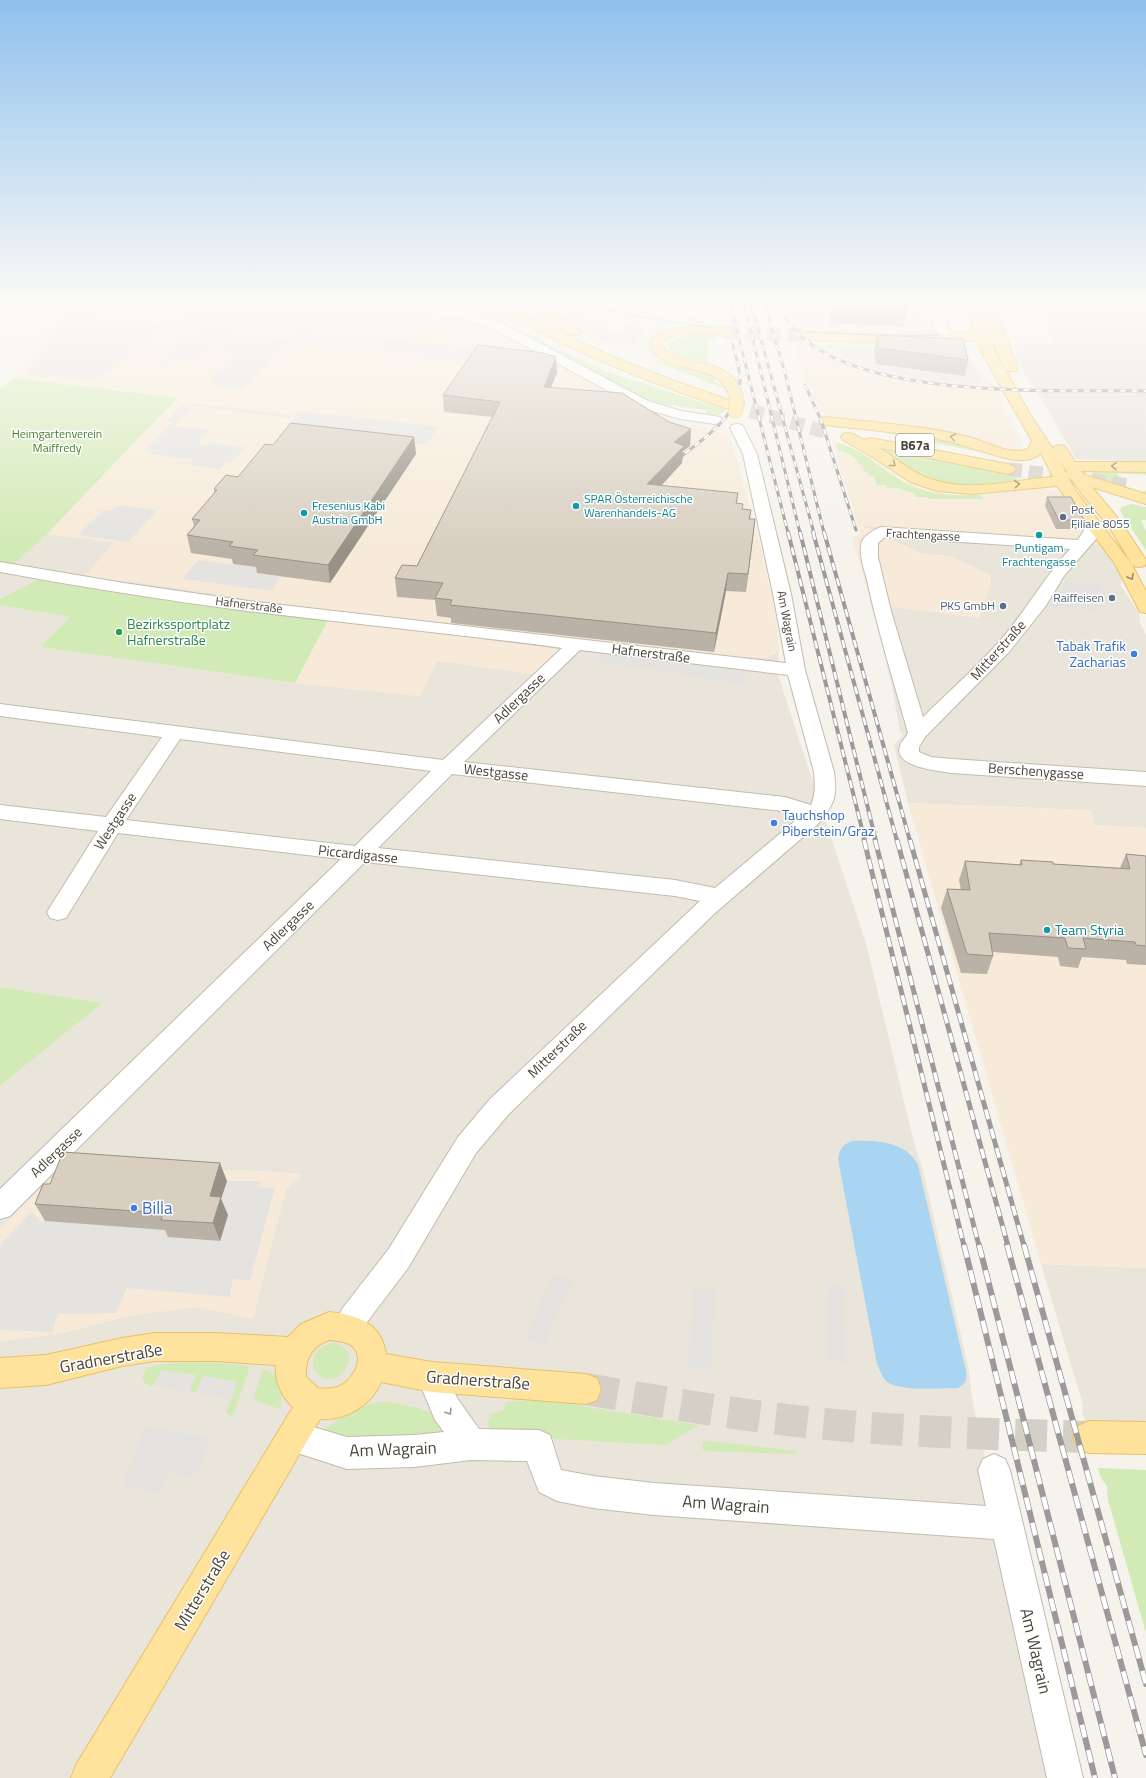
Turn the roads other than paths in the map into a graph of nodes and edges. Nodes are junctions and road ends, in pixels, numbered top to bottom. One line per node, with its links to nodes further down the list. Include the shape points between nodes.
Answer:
1 (602, 382): 7 (street, via 643,404 680,415 714,420 722,427)
2 (663, 382): 7 (main road)
3 (678, 382): 7 (main road)
4 (731, 382): 7 (main road)
5 (1005, 382): 9 (main road)
6 (1018, 382): 12 (main road)
7 (733, 408): 22 (street, Am Wagrain, via 754,467)
8 (848, 437): 10 (main road, B67a, via 904,450); 10 (main road, B67a, one-way to 8, via 969,441 939,434 910,429 828,426); 12 (main road, one-way to 12, via 879,454 912,477 941,487 974,489)
9 (1039, 441): 10 (main road, via 1034,452); 12 (main road)
10 (1009, 462): 12 (main road)
11 (1146, 467): 12 (main road, one-way to 12)
12 (1070, 476): 14 (main road); 15 (main road); 16 (main road, via 1068,491)
13 (1146, 480): 14 (main road, via 1123,481)
14 (1144, 495): 15 (main road, via 1126,498 1113,504)
15 (1115, 524): 19 (main road)
16 (1094, 525): 17 (street, Mitterstraße, via 1090,536); 20 (main road, one-way to 20, via 1123,563)
17 (1082, 545): 25 (street, Mitterstraße, via 1057,574 1039,603 1003,648); 25 (street, Frachtengasse, via 880,532 870,542 870,556 882,611)
18 (0, 567): 21 (street, Hafnerstraße, via 186,597)
19 (1146, 575)
20 (1146, 608)
21 (576, 644): 22 (street, Hafnerstraße); 27 (street, Adlergasse)
22 (796, 670): 30 (street, Am Wagrain, via 826,780 825,796)
23 (0, 710): 24 (street, Westgasse)
24 (175, 732): 27 (street, Westgasse); 31 (street, Westgasse)
25 (918, 733): 26 (street, Mitterstraße, via 909,747 910,755)
26 (927, 763): 28 (street, Berschenygasse)
27 (447, 766): 30 (street, Westgasse, via 785,804); 32 (street, Adlergasse)
28 (1146, 779)
29 (0, 812): 31 (street, Piccardigasse)
30 (816, 814): 33 (street, Mitterstraße)
31 (112, 825): 32 (street, Piccardigasse); 34 (street, Westgasse)
32 (360, 854): 33 (street, Piccardigasse, via 676,888); 35 (street, Adlergasse)
33 (716, 898): 36 (street, Mitterstraße, via 499,1107 467,1145 398,1259 352,1319)
34 (58, 912)
35 (0, 1207)
36 (349, 1328): 37 (main road, via 329,1326 318,1330 309,1335); 38 (main road, via 366,1337 372,1351)
37 (295, 1352): 39 (main road, Gradnerstraße, via 216,1347 155,1347 46,1370); 42 (main road, via 292,1381 296,1390)
38 (372, 1366): 40 (main road, Gradnerstraße); 42 (main road, via 362,1389 352,1396 340,1402 327,1404)
39 (0, 1373)
40 (432, 1377): 41 (main road, Gradnerstraße); 46 (street, one-way to 46, via 446,1409)
41 (586, 1389)
42 (313, 1402): 43 (main road, Mitterstraße)
43 (293, 1437): 46 (street, Am Wagrain, via 347,1453 414,1451); 49 (main road, Mitterstraße)
44 (1089, 1437): 45 (main road)
45 (1146, 1438)
46 (471, 1444): 48 (street, Am Wagrain, via 539,1446 550,1481 557,1485 593,1492 654,1499)
47 (994, 1470): 48 (street, Am Wagrain)
48 (1007, 1524): 50 (street, Am Wagrain)
49 (89, 1778)
50 (1066, 1778)

